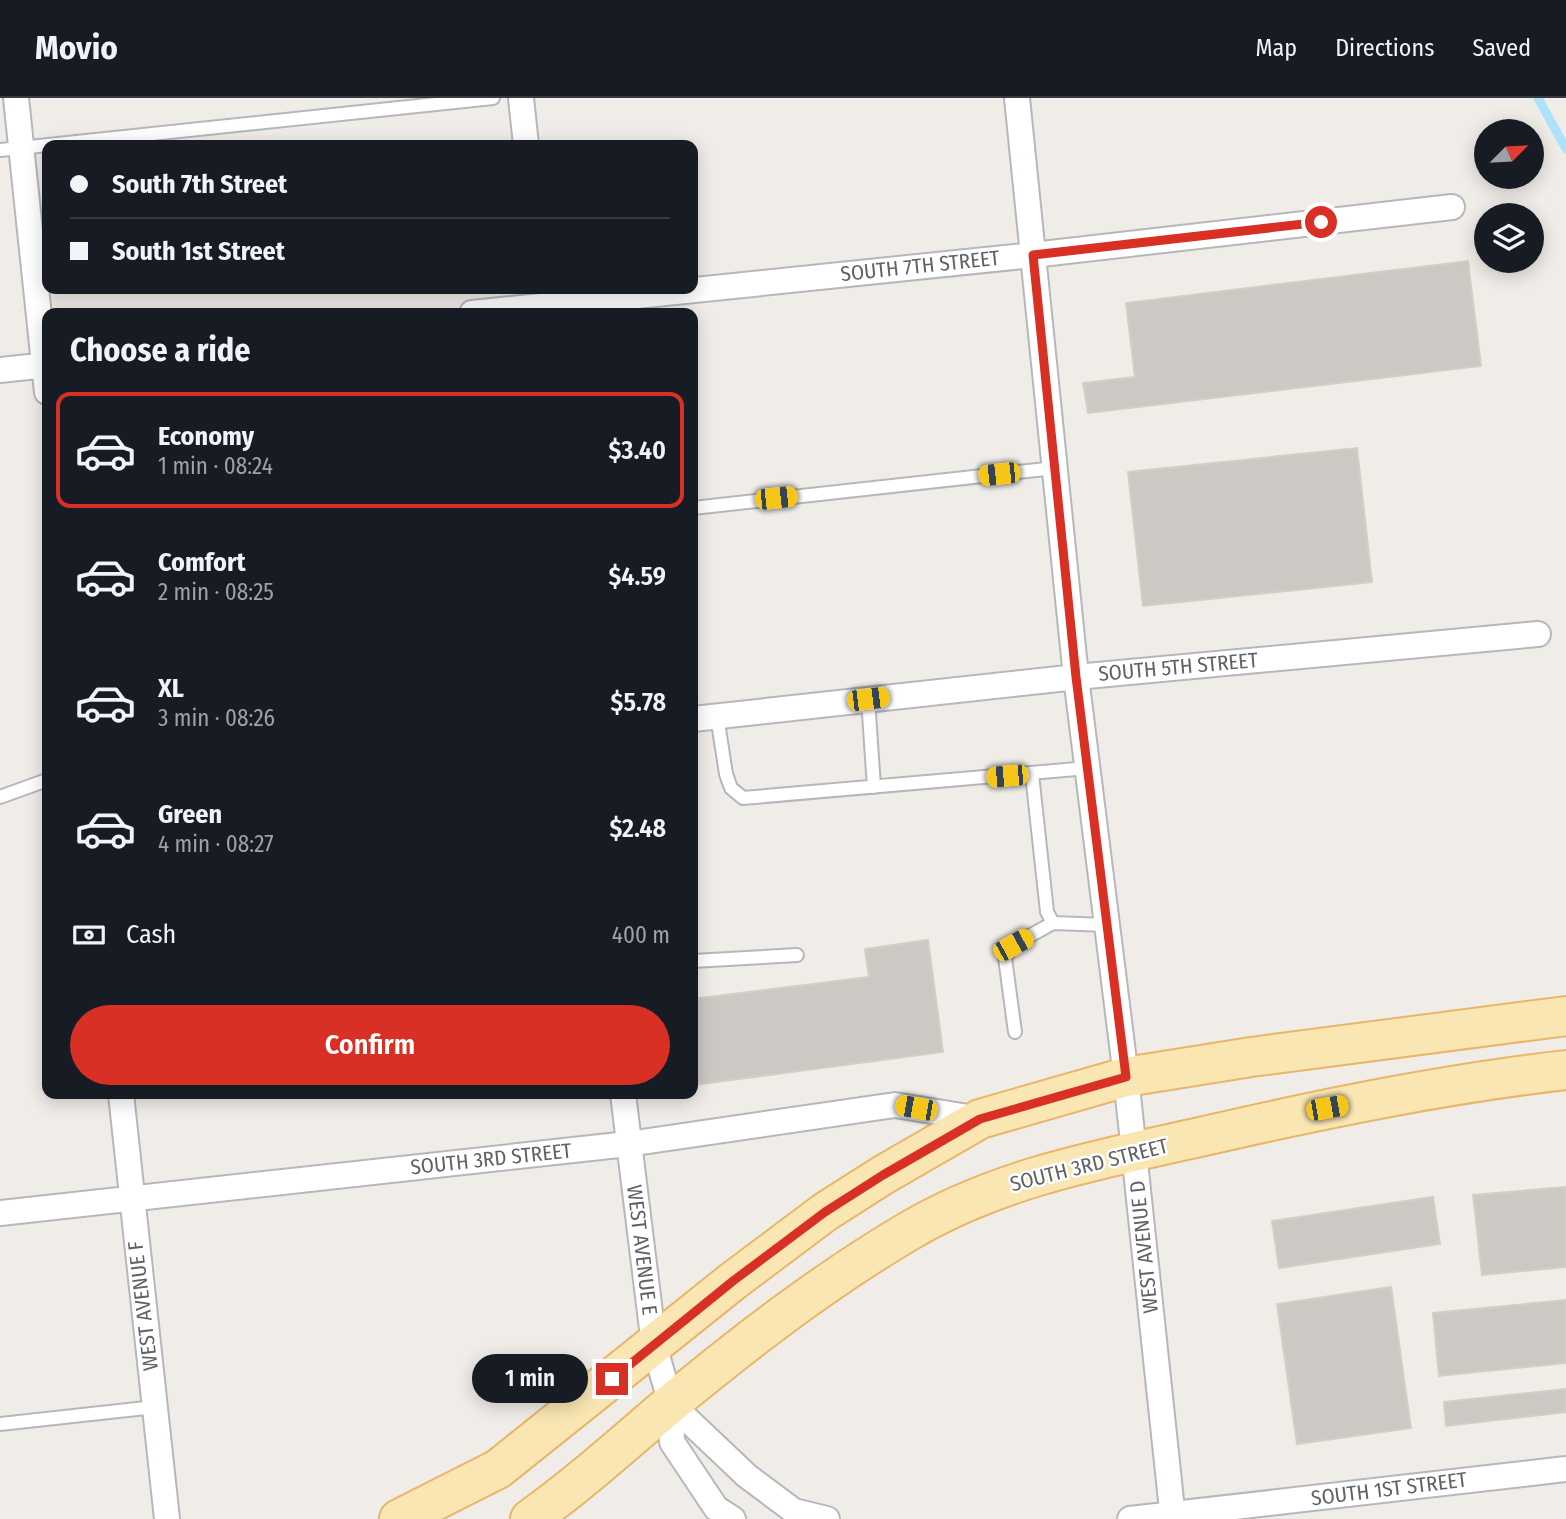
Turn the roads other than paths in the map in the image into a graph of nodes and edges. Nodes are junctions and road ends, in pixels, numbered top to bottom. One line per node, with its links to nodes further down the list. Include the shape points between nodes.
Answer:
1 (16, 98): 8 (street)
2 (493, 98): 5 (lane)
3 (521, 98): 6 (street)
4 (1017, 98): 10 (street, WEST AVENUE D)
5 (95, 140)
6 (525, 140)
7 (42, 146): 8 (lane)
8 (10, 149): 15 (street)
9 (1452, 207): 10 (street, SOUTH 7TH STREET)
10 (1033, 255): 11 (street, SOUTH 7TH STREET); 18 (street, WEST AVENUE D)
11 (698, 287)
12 (626, 294): 13 (street, SOUTH 7TH STREET)
13 (543, 302): 14 (street, SOUTH 7TH STREET)
14 (504, 308)
15 (42, 341)
16 (42, 365): 17 (street)
17 (0, 370)
18 (1055, 468): 19 (lane); 21 (street, WEST AVENUE D)
19 (698, 507)
20 (1538, 634): 21 (street, SOUTH 5TH STREET)
21 (1076, 677): 22 (street, SOUTH 5TH STREET); 24 (street, WEST AVENUE D)
22 (868, 699): 23 (street, SOUTH 5TH STREET); 27 (lane)
23 (705, 717): 27 (lane, via 731,788 743,798)
24 (1088, 768): 25 (lane); 30 (street, WEST AVENUE D)
25 (1032, 774): 27 (lane); 29 (lane, via 1047,912)
26 (42, 782): 28 (lane)
27 (874, 787)
28 (0, 797)
29 (1053, 923): 30 (lane); 34 (lane, via 1013,945 1005,958)
30 (1107, 925): 36 (street, WEST AVENUE D)
31 (797, 955): 32 (lane)
32 (698, 961)
33 (1566, 1016): 36 (main road, SOUTH 3RD STREET)
34 (1015, 1032)
35 (1566, 1070): 41 (main road, SOUTH 3RD STREET, via 1327,1108)
36 (1126, 1077): 39 (main road, SOUTH 3RD STREET); 41 (street, WEST AVENUE D)
37 (121, 1099): 42 (street, WEST AVENUE F)
38 (624, 1099): 40 (street, WEST AVENUE E)
39 (980, 1119): 40 (street, SOUTH 3RD STREET, via 895,1105); 44 (main road, SOUTH 3RD STREET, via 825,1212)
40 (628, 1144): 42 (street, SOUTH 3RD STREET); 44 (street, WEST AVENUE E)
41 (1134, 1152): 45 (main road, SOUTH 3RD STREET, via 1009,1184 910,1230 797,1306); 49 (street, WEST AVENUE D)
42 (131, 1200): 43 (street, SOUTH 3RD STREET); 46 (street, WEST AVENUE F)
43 (0, 1213)
44 (654, 1345): 45 (street, WEST AVENUE E); 51 (main road, via 498,1469)
45 (671, 1404): 52 (main road, via 592,1473); 53 (street, WEST AVENUE E, via 672,1443 716,1508); 54 (street, via 747,1476 794,1511)
46 (155, 1407): 47 (lane); 50 (street, WEST AVENUE F)
47 (0, 1424)
48 (1566, 1469): 49 (street, SOUTH 1ST STREET)
49 (1173, 1516): 55 (street, SOUTH 1ST STREET)
50 (167, 1519)
51 (399, 1519)
52 (530, 1519)
53 (733, 1519)
54 (827, 1519)
55 (1129, 1519)

